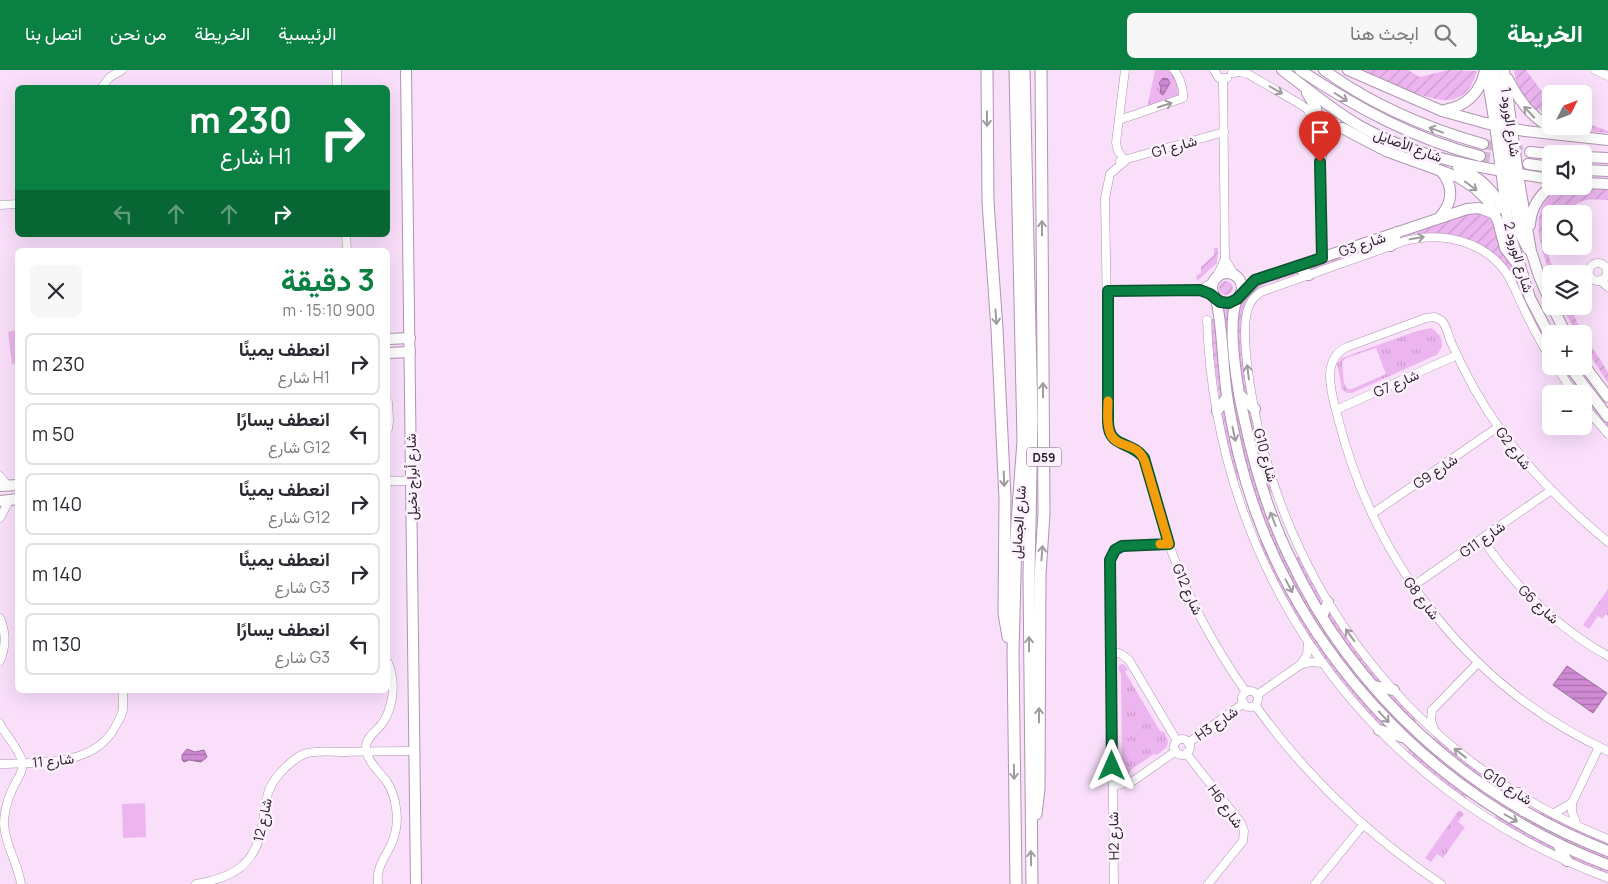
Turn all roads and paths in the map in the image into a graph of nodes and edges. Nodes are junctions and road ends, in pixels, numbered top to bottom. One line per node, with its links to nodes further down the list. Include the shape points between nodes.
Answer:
1 (122, 70): 25 (street)
2 (337, 70): 26 (street)
3 (406, 70): 79 (street, شارع أبراج نخيل)
4 (987, 70): 116 (main road, D59, one-way to 116, via 988,210 1004,499 1004,613)
5 (1016, 70): 85 (main road, شارع الجمايل / D59)
6 (1024, 70): 85 (main road, شارع الجمايل / D59)
7 (1035, 70): 20 (main road)
8 (1125, 70): 28 (street)
9 (1174, 70): 28 (street, one-way to 9, via 1183,98)
10 (1214, 70): 22 (street)
11 (1282, 70): 24 (street, شارع الأصايل)
12 (1300, 70): 37 (street, شارع الأصايل, one-way to 37, via 1385,121 1434,142)
13 (1324, 70): 34 (street, شارع الأصايل, one-way to 13, via 1438,131 1396,113)
14 (1348, 70): 23 (street)
15 (1358, 70): 23 (street)
16 (1486, 70): 27 (street, via 1479,89 1472,97); 29 (street, شارع الورود 1)
17 (1595, 70): 21 (street)
18 (1232, 71): 22 (street); 31 (street, one-way to 31, via 1248,74 1307,109)
19 (1501, 71): 29 (street, شارع الورود 1); 32 (street, one-way to 19, via 1546,126 1529,112)
20 (1043, 74): 153 (main road, D59, one-way to 20, via 1039,789 1040,575 1044,512)
21 (1608, 76)
22 (1223, 79): 30 (street)
23 (1373, 81): 27 (street)
24 (1300, 84): 31 (street, via 1316,108); 38 (street, شارع الأصايل, via 1361,126)
25 (103, 85)
26 (337, 85)
27 (1442, 111): 29 (street)
28 (1119, 120): 41 (street, via 1118,151)
29 (1503, 127): 32 (street); 48 (street, شارع الورود 1); 48 (street, شارع الورود 1)
30 (1224, 132): 41 (street, G1 شارع); 62 (street)
31 (1318, 133): 42 (street)
32 (1569, 137): 33 (street)
33 (1608, 140)
34 (1483, 144)
35 (1530, 152): 36 (street)
36 (1542, 153)
37 (1480, 156)
38 (1437, 157): 48 (street, شارع الأصايل); 56 (street, via 1479,179 1496,196)
39 (1592, 157): 40 (street)
40 (1608, 158)
41 (1125, 161): 74 (street, G12 شارع, via 1110,174 1105,198)
42 (1320, 162): 46 (street, via 1324,136 1331,130 1342,128 1386,150); 61 (street)
43 (1528, 164): 44 (street)
44 (1542, 166)
45 (1592, 170): 47 (street)
46 (1441, 171): 55 (street, one-way to 55, via 1475,188); 57 (street, via 1449,182 1451,196)
47 (1608, 171)
48 (1510, 173): 49 (street, شارع الأصايل); 56 (street, شارع الورود 2); 60 (street, شارع الورود 2)
49 (1542, 178)
50 (1592, 183): 51 (street)
51 (1608, 184)
52 (1542, 195): 60 (street, via 1532,210)
53 (15, 204): 54 (street)
54 (0, 205)
55 (1495, 214): 57 (street, G3 شارع, via 1473,208); 63 (street, via 1505,248)
56 (1506, 215): 63 (street, شارع الورود 2)
57 (1440, 217): 58 (street, G3 شارع)
58 (1397, 232): 59 (street); 61 (street, G3 شارع)
59 (1391, 246): 66 (street, G10 شارع); 81 (street, G10 شارع, one-way to 81, via 1426,237 1452,238 1477,248 1507,274)
60 (1531, 251): 71 (street, شارع الورود 2)
61 (1322, 258): 65 (street, G3 شارع)
62 (1225, 259): 67 (street); 69 (street)
63 (1518, 264): 78 (street, شارع الورود 2)
64 (1606, 264): 68 (street); 68 (street, via 1594,264 1589,269 1592,278)
65 (1299, 266): 66 (street); 70 (street, G3 شارع)
66 (1309, 275): 92 (street, G10 شارع, one-way to 66, via 1246,347 1248,307 1260,292)
67 (1236, 277): 69 (street, via 1225,274); 70 (street, G3 شارع); 75 (street, via 1241,286)
68 (1605, 278): 72 (street)
69 (1215, 279): 73 (street); 76 (street, via 1212,291)
70 (1255, 280): 75 (street, G3 شارع)
71 (1542, 284)
72 (1608, 287)
73 (1200, 290): 74 (street); 76 (street)
74 (1108, 291): 109 (street, G12 شارع, via 1109,432 1115,440 1136,449 1144,458)
75 (1239, 297): 76 (street, via 1229,303); 89 (street, G10 شارع, via 1233,325)
76 (1215, 298): 90 (street, G10 شارع)
77 (1207, 320): 94 (street)
78 (1544, 325)
79 (410, 338): 80 (street); 82 (street, شارع أبراج نخيل)
80 (390, 339)
81 (1542, 344)
82 (410, 352): 83 (street); 101 (street, شارع أبراج نخيل)
83 (390, 353)
84 (1457, 355): 88 (street, G2 شارع, via 1445,324 1439,318 1430,317 1338,348 1327,362); 93 (street, G7 شارع); 97 (street, G2 شارع)
85 (1026, 365): 116 (main road, شارع الجمايل / D59); 153 (main road, شارع الجمايل / D59, one-way to 85, via 1032,441)
86 (1577, 375): 96 (street)
87 (1592, 375): 91 (street)
88 (1330, 376): 93 (street, G8 شارع)
89 (1240, 394): 92 (street); 113 (street, G10 شارع, one-way to 89, via 1290,559 1265,497 1249,443)
90 (1227, 397): 94 (street); 135 (street, G10 شارع, one-way to 135, via 1246,483 1284,577 1338,663)
91 (1608, 397)
92 (1255, 410): 111 (street, G10 شارع, via 1268,468 1284,515)
93 (1336, 410): 105 (street, G8 شارع, via 1350,463)
94 (1216, 411): 114 (street, via 1233,482 1251,535)
95 (1592, 415): 98 (street)
96 (1608, 417)
97 (1498, 427): 103 (street, G2 شارع); 105 (street, G9 شارع)
98 (1608, 434)
99 (0, 477): 102 (street)
100 (390, 481): 101 (street)
101 (411, 481): 140 (street, شارع أبراج نخيل)
102 (6, 485)
103 (1550, 490): 107 (street, G11 شارع); 108 (street, G2 شارع)
104 (9, 500): 106 (street)
105 (1372, 514): 110 (street, G8 شارع, via 1384,541)
106 (0, 518)
107 (1482, 539): 110 (street, G11 شارع); 117 (street, G6 شارع, via 1532,598 1563,625)
108 (1608, 542)
109 (1169, 544): 115 (street, H2 شارع, via 1126,546 1115,550 1109,566); 125 (street, G12 شارع, via 1197,610)
110 (1413, 586): 120 (street, G8 شارع)
111 (1328, 602): 113 (street); 124 (street, G10 شارع, one-way to 111)
112 (0, 618): 118 (street, via 5,634)
113 (1322, 618): 123 (street, G10 شارع)
114 (1308, 643): 119 (street); 121 (street, via 1307,655)
115 (1112, 652): 136 (street, via 1129,660); 146 (street, H2 شارع)
116 (1013, 653): 164 (main road, شارع الجمايل / D59, one-way to 164)
117 (1608, 656)
118 (0, 661)
119 (1322, 663): 121 (street); 133 (street)
120 (1478, 663): 131 (street); 138 (street, G8 شارع, via 1537,710)
121 (1300, 665): 127 (street)
122 (390, 672): 139 (street, via 392,696 388,710 367,742)
123 (1372, 686): 124 (street); 149 (street, G10 شارع, via 1445,757)
124 (1394, 690): 130 (street, G10 شارع)
125 (1246, 692): 127 (street); 128 (street)
126 (123, 693): 144 (street, شارع 11, via 123,711 113,731 100,746 82,756)
127 (1257, 694): 129 (street, via 1258,701)
128 (1244, 703): 129 (street); 137 (street, H3 شارع)
129 (1254, 705): 151 (street, via 1313,776)
130 (1412, 709): 131 (street); 134 (street, G10 شارع)
131 (1432, 710): 134 (street)
132 (0, 724): 144 (street)
133 (1379, 730): 135 (street); 157 (street, via 1422,770 1466,804 1515,836)
134 (1435, 731): 147 (street, G10 شارع, one-way to 134, via 1472,762)
135 (1405, 738): 155 (street, G10 شارع, one-way to 155, via 1478,798)
136 (1178, 740): 137 (street, via 1184,739); 141 (street, via 1174,745)
137 (1188, 743): 143 (street, via 1190,749)
138 (1599, 747): 142 (street, G8 شارع); 148 (street)
139 (367, 751): 140 (street, شارع 12); 161 (street, شارع 12, via 311,753 295,760 280,772 269,788 260,837 250,858 223,878); 162 (street, via 388,784 396,807 395,832 392,844 380,863)
140 (414, 751): 163 (street, شارع أبراج نخيل)
141 (1176, 751): 143 (street); 146 (street, via 1132,781)
142 (1608, 751)
143 (1186, 753): 167 (street, H6 شارع, via 1242,823 1244,831 1242,841)
144 (22, 763): 145 (street, شارع 11); 160 (street, via 21,774 8,800 4,826)
145 (0, 764)
146 (1112, 786): 166 (street, H2 شارع)
147 (1519, 793): 149 (street); 150 (street, G10 شارع)
148 (1572, 803): 150 (street); 152 (street)
149 (1523, 811): 156 (street, G10 شارع)
150 (1554, 814): 152 (street, G10 شارع)
151 (1363, 825): 168 (street); 169 (street)
152 (1577, 825): 154 (street, G10 شارع)
153 (1030, 833): 165 (main road, شارع الجمايل / D59, one-way to 153)
154 (1608, 839)
155 (1557, 843): 157 (street); 158 (street, G10 شارع)
156 (1608, 851)
157 (1567, 862): 159 (street)
158 (1608, 865)
159 (1608, 878)
160 (21, 884)
161 (196, 884)
162 (378, 884)
163 (416, 884)
164 (1016, 884)
165 (1032, 884)
166 (1114, 884)
167 (1208, 884)
168 (1315, 884)
169 (1441, 884)

